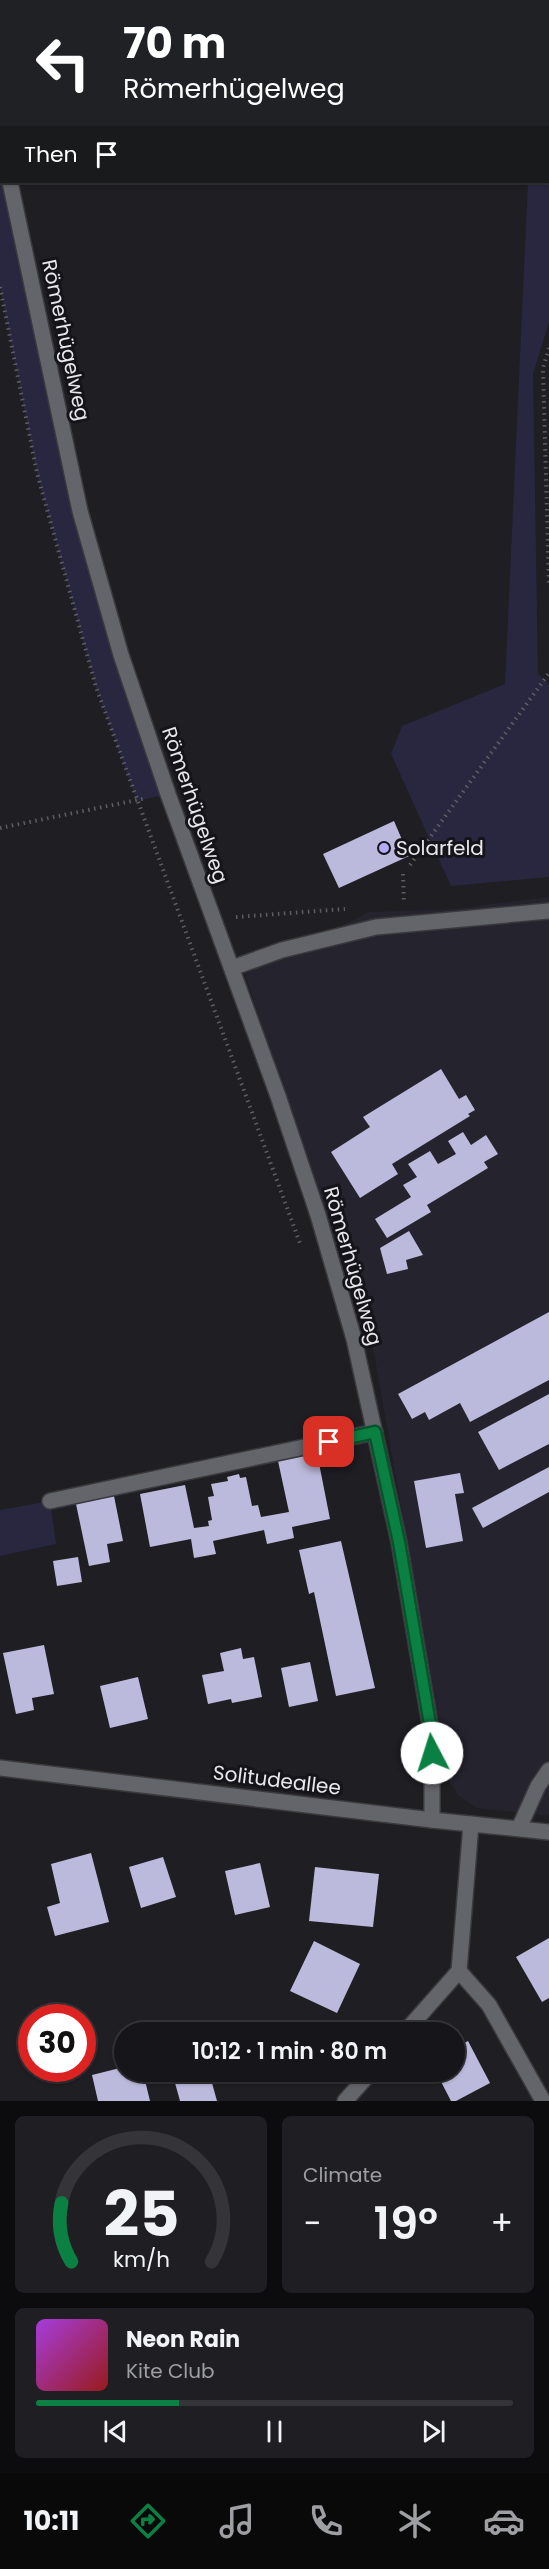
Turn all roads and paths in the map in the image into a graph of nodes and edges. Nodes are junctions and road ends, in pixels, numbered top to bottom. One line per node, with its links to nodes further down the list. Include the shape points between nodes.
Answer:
1 (10, 183): 5 (street, Römerhügelweg, via 80,511 121,655)
2 (549, 348): 3 (path, via 543,368)
3 (549, 585)
4 (549, 673): 7 (path)
5 (168, 794): 6 (path); 14 (street, Römerhügelweg)
6 (0, 828)
7 (410, 865)
8 (403, 874): 9 (path)
9 (404, 904): 10 (path); 11 (path)
10 (392, 905)
11 (413, 905)
12 (356, 908): 14 (path)
13 (549, 911): 15 (street, via 376,927 282,950)
14 (213, 919): 15 (street, Römerhügelweg)
15 (232, 968): 16 (street, Römerhügelweg, via 318,1215 354,1339)
16 (375, 1432): 17 (street); 20 (street, Römerhügelweg, via 399,1542 432,1736)
17 (50, 1501)
18 (0, 1768): 20 (street, Solitudeallee)
19 (549, 1770): 22 (street)
20 (432, 1820): 21 (street, Solitudeallee)
21 (471, 1824): 22 (street, Solitudeallee); 24 (street)
22 (519, 1828): 23 (street, Solitudeallee)
23 (549, 1832)
24 (459, 1971): 25 (street); 28 (street, via 489,2005)
25 (414, 2022)
26 (362, 2082): 27 (street)
27 (345, 2101)
28 (543, 2101)

